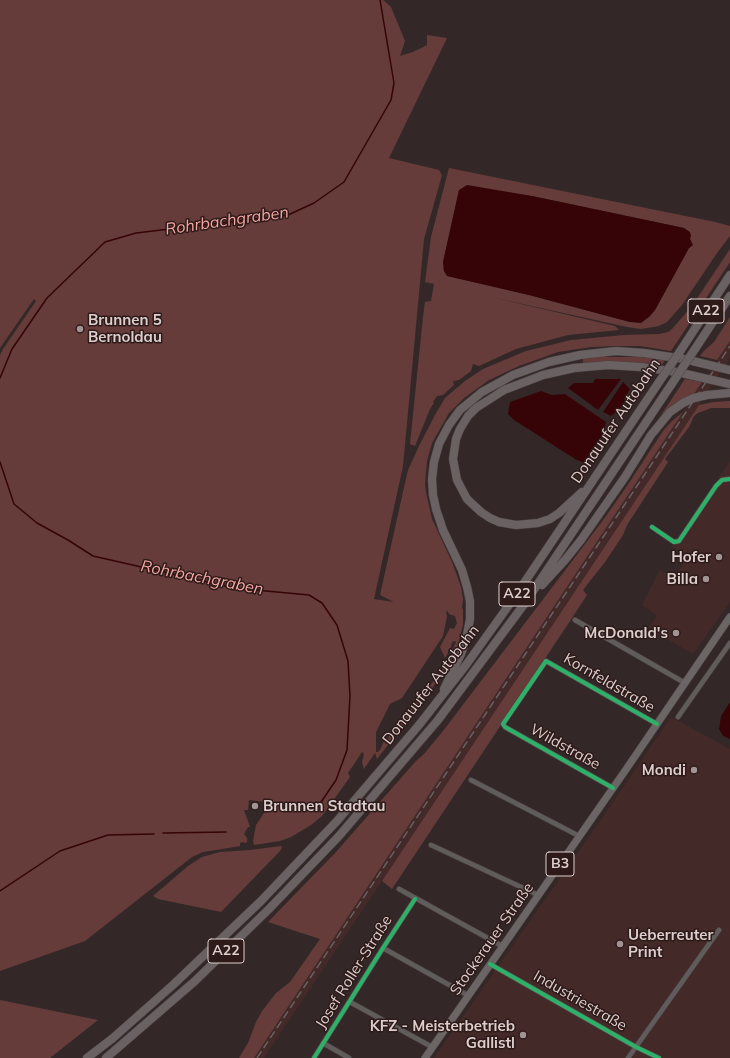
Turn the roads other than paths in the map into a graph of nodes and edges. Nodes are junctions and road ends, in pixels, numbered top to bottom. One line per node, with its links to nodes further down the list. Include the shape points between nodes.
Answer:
1 (730, 275): 7 (highway, Donauufer Autobahn / A22, bridge)
2 (730, 296): 9 (highway, Donauufer Autobahn / A22, bridge)
3 (730, 370): 14 (highway, via 644,353 580,355 517,373 482,392 460,410 439,444 434,462 432,488 438,518 465,578 470,601 470,619 464,648)
4 (730, 384): 7 (highway, via 640,367 601,365 569,369 529,380 493,396 472,411 458,433 454,459 460,486 473,506 499,522 520,525 545,521 564,510)
5 (730, 393): 9 (highway, via 694,398 670,412 651,435 577,545)
6 (730, 479): 8 (street, via 722,480 716,486 679,541 674,542)
7 (592, 484): 14 (highway, Donauufer Autobahn / A22, via 514,598)
8 (652, 526)
9 (525, 603): 35 (highway, Donauufer Autobahn / A22, via 438,720 339,836 195,981)
10 (730, 617): 13 (main road, Stockerauer Straße / B3)
11 (576, 620): 13 (street)
12 (730, 643): 15 (street)
13 (685, 683): 16 (main road, Stockerauer Straße / B3)
14 (439, 700): 34 (highway, Donauufer Autobahn / A22, via 336,821 261,901 174,984)
15 (678, 717)
16 (657, 724): 17 (street, Kornfeldstraße, via 546,661 503,724); 19 (main road, Stockerauer Straße / B3)
17 (505, 727): 19 (street, Wildstraße)
18 (471, 780): 20 (street)
19 (613, 788): 20 (main road, Stockerauer Straße / B3)
20 (579, 836): 23 (main road, Stockerauer Straße / B3)
21 (431, 844): 23 (street)
22 (399, 889): 24 (street)
23 (538, 895): 26 (main road, Stockerauer Straße / B3)
24 (415, 899): 26 (street); 27 (street, Josef Roller-Straße)
25 (719, 930): 32 (street)
26 (502, 946): 28 (main road, Stockerauer Straße / B3)
27 (383, 948): 29 (street); 30 (street, Josef Roller-Straße)
28 (490, 964): 29 (main road, Stockerauer Straße / B3); 32 (street, Industriestraße)
29 (468, 996): 33 (main road, Stockerauer Straße / B3)
30 (350, 1002): 31 (street, Josef Roller-Straße); 33 (street)
31 (323, 1043): 36 (street, Josef Roller-Straße); 37 (street)
32 (636, 1047): 39 (street); 40 (street, Industriestraße)
33 (432, 1048): 38 (main road, Stockerauer Straße / B3)
34 (87, 1058)
35 (106, 1058)
36 (314, 1058)
37 (349, 1058)
38 (425, 1058)
39 (628, 1058)
40 (659, 1058)

